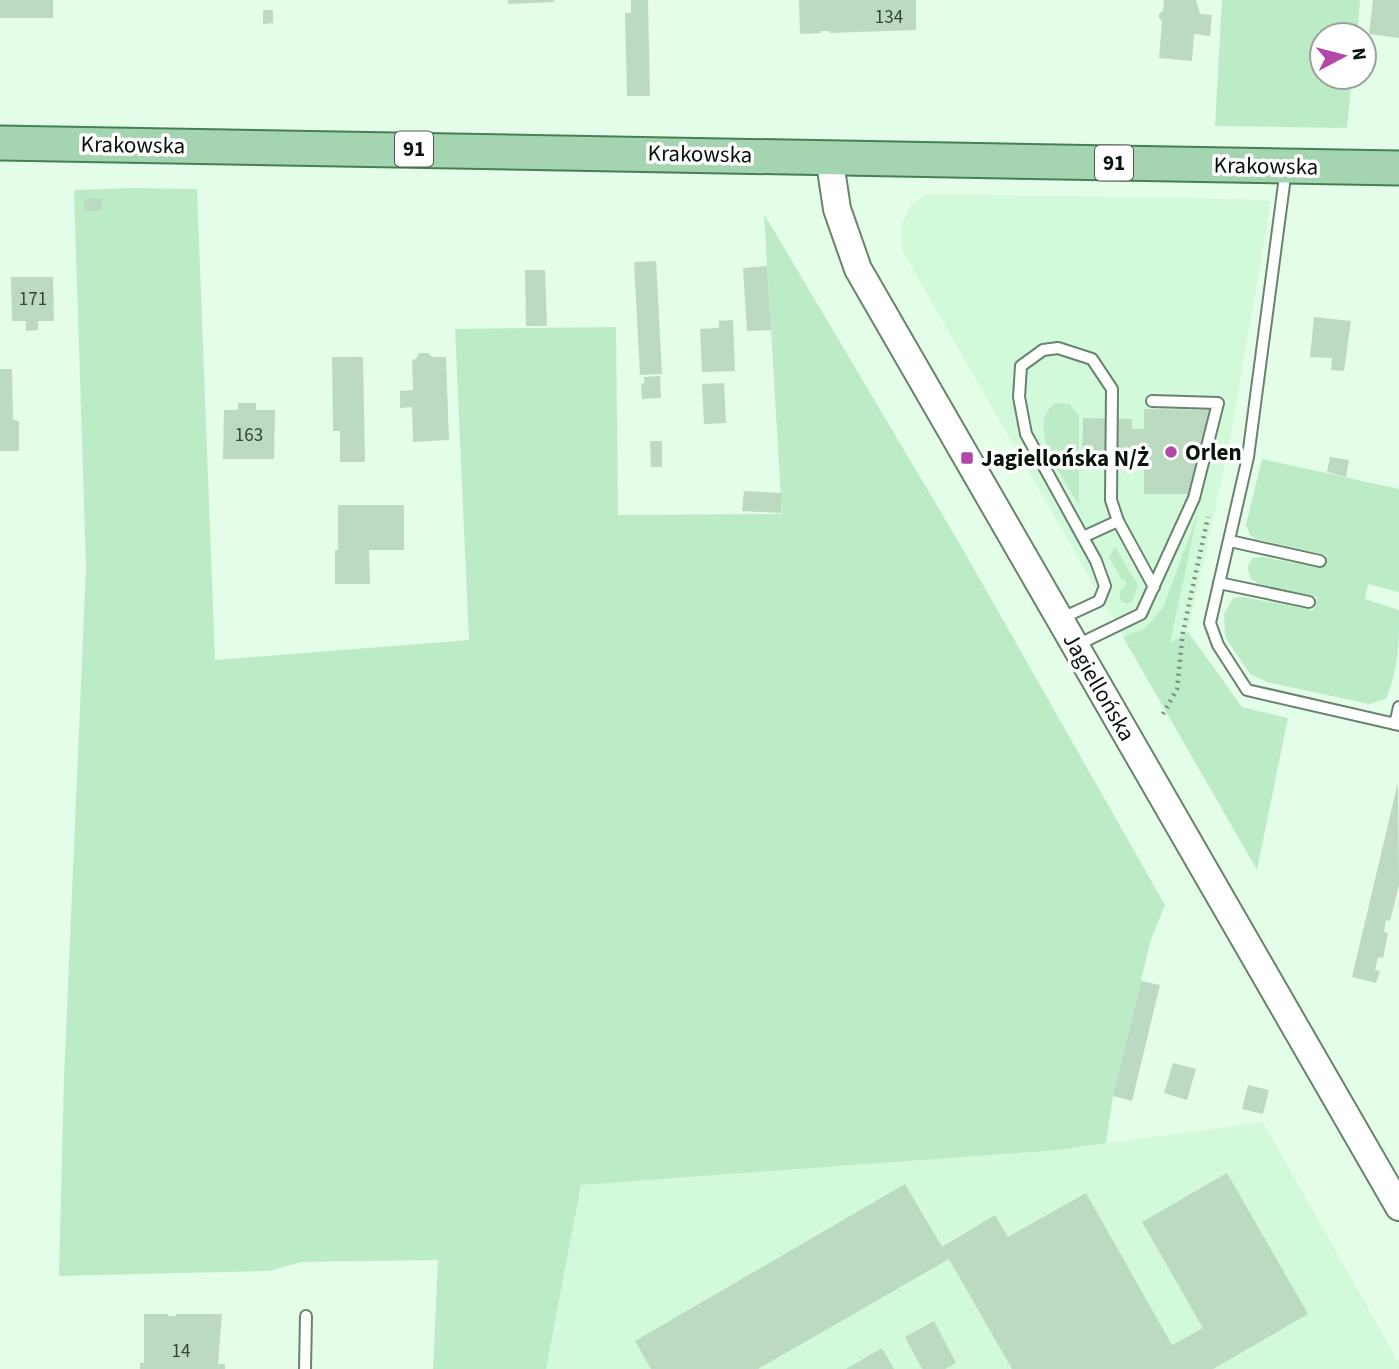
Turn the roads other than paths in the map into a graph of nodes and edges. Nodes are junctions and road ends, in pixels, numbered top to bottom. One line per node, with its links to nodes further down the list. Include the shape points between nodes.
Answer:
1 (0, 143): 2 (main road, Krakowska / 91)
2 (829, 156): 3 (main road, Krakowska / 91); 13 (street, Jagiellońska, via 837,209 858,269)
3 (1287, 166): 4 (main road, Krakowska / 91); 8 (lane, via 1248,457)
4 (1399, 168)
5 (1152, 401): 11 (lane, via 1218,403 1194,498)
6 (1118, 521): 7 (lane); 7 (lane, via 1111,499 1112,389 1092,359 1058,348 1043,350 1021,366 1018,397 1026,434); 11 (lane)
7 (1083, 537): 13 (lane, via 1105,586 1101,599)
8 (1230, 541): 9 (lane); 10 (lane)
9 (1320, 561)
10 (1219, 583): 12 (lane); 16 (lane, via 1210,623 1218,645 1247,690)
11 (1154, 587): 14 (lane, via 1141,614)
12 (1310, 602)
13 (1060, 620): 14 (street, Jagiellońska)
14 (1075, 646): 17 (street, Jagiellońska)
15 (1399, 707): 16 (lane)
16 (1397, 725)
17 (1399, 1207)
18 (306, 1316): 19 (lane)
19 (305, 1369)

